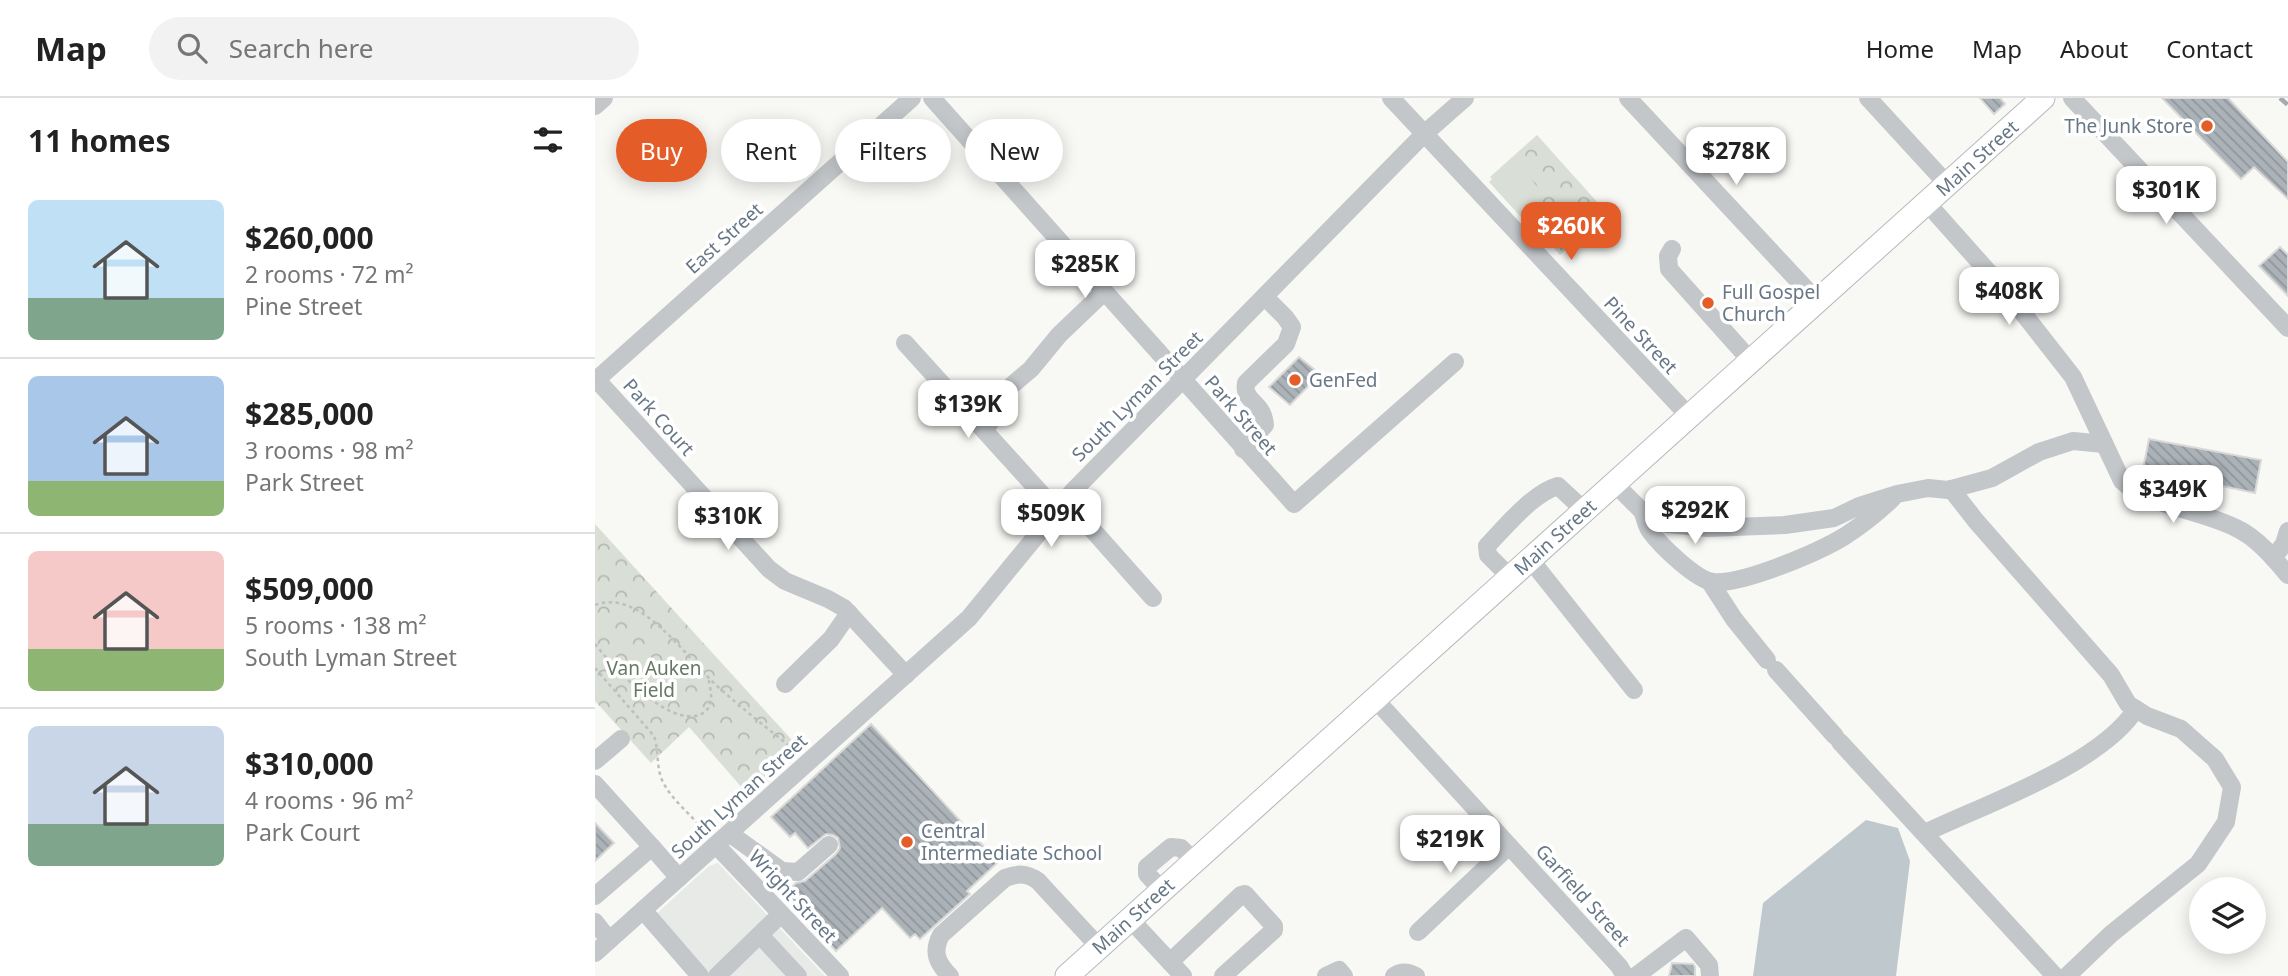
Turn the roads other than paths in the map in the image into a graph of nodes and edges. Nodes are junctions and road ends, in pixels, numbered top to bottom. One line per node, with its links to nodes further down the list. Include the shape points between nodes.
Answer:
1 (604, 98): 10 (street)
2 (912, 98): 22 (street, East Street)
3 (932, 98): 15 (street, Park Street)
4 (1391, 98): 11 (street, Pine Street)
5 (1465, 98): 11 (street, South Lyman Street)
6 (1628, 98): 17 (street)
7 (1868, 98): 12 (street)
8 (2043, 98): 12 (main road, Main Street)
9 (2072, 98): 18 (street)
10 (595, 106)
11 (1425, 134): 16 (street, South Lyman Street); 24 (street, Pine Street)
12 (1947, 184): 13 (main road, Main Street)
13 (1927, 203): 17 (main road, Main Street); 26 (street, via 2008,294 2073,377)
14 (1672, 248): 20 (street, via 1669,269)
15 (1104, 292): 23 (street, Park Street); 25 (street, via 1011,386)
16 (1265, 297): 23 (street, South Lyman Street); 27 (street, via 1292,327 1286,344 1246,383 1247,396 1263,414 1265,425)
17 (1817, 302): 20 (main road, Main Street)
18 (2288, 328)
19 (905, 344): 25 (street)
20 (1751, 360): 24 (main road, Main Street)
21 (1455, 362): 27 (street, Park Street, via 1294,504)
22 (596, 380): 41 (street, Park Court, via 769,569)
23 (1182, 381): 27 (street, Park Street); 31 (street, South Lyman Street)
24 (1689, 416): 28 (main road, Main Street)
25 (985, 431): 31 (street)
26 (2104, 444): 29 (street, via 2073,441 2039,452 1992,478); 35 (street, via 2117,473 2131,489 2239,529)
27 (1243, 449)
28 (1615, 484): 32 (main road, Main Street); 33 (street)
29 (1951, 489): 30 (street); 46 (street)
30 (1897, 494): 33 (street, via 1834,518 1742,528 1667,524); 39 (street, via 1843,537 1777,567 1735,581)
31 (1062, 505): 40 (street); 42 (street, South Lyman Street, via 969,618)
32 (1585, 511): 36 (main road, Main Street); 38 (street, via 1558,486 1534,500 1487,547 1488,555)
33 (1642, 511): 39 (street, via 1649,530 1682,564)
34 (2288, 531): 35 (street)
35 (2273, 558): 37 (street)
36 (1530, 559): 38 (main road, Main Street); 44 (street)
37 (2288, 575)
38 (1510, 578): 45 (main road, Main Street)
39 (1710, 582): 50 (street, via 1771,665)
40 (1153, 598)
41 (849, 613): 42 (street, Park Court); 43 (street, via 831,639)
42 (906, 675): 51 (street, South Lyman Street)
43 (785, 684)
44 (1634, 690)
45 (1374, 698): 53 (street, Garfield Street); 59 (main road, Main Street)
46 (2136, 709): 50 (street, via 2101,745 2061,769); 83 (street, via 2181,730 2215,759 2232,787 2226,822 2198,864)
47 (621, 739): 48 (street)
48 (595, 761)
49 (595, 784): 54 (street)
50 (1925, 833): 82 (street)
51 (722, 839): 52 (street, via 782,870 798,872); 55 (street, South Lyman Street); 58 (street, Wright Street)
52 (829, 845)
53 (1510, 846): 61 (street); 67 (street, Garfield Street)
54 (652, 847): 55 (street); 56 (street)
55 (679, 878): 57 (street, South Lyman Street)
56 (595, 896)
57 (643, 910): 63 (street, South Lyman Street); 68 (street)
58 (781, 914): 62 (street); 71 (street, Wright Street)
59 (1130, 919): 64 (main road, Main Street); 66 (street)
60 (595, 922): 63 (street)
61 (1418, 932)
62 (760, 935): 69 (street); 70 (street)
63 (609, 940): 65 (street, South Lyman Street)
64 (1099, 947): 72 (street, via 1038,881 1015,874 941,935 936,956); 73 (main road, Main Street)
65 (595, 953)
66 (1170, 962): 74 (street); 75 (street, via 1245,894 1274,930)
67 (1617, 973)
68 (700, 976)
69 (717, 976)
70 (799, 976)
71 (840, 976)
72 (950, 976)
73 (1067, 976)
74 (1183, 976)
75 (1223, 976)
76 (1326, 976): 77 (street, via 1339,970)
77 (1344, 976)
78 (1394, 976): 79 (street)
79 (1416, 976)
80 (1636, 976): 81 (street, via 1686,938 1709,965)
81 (1710, 976)
82 (2055, 976)
83 (2067, 976)

